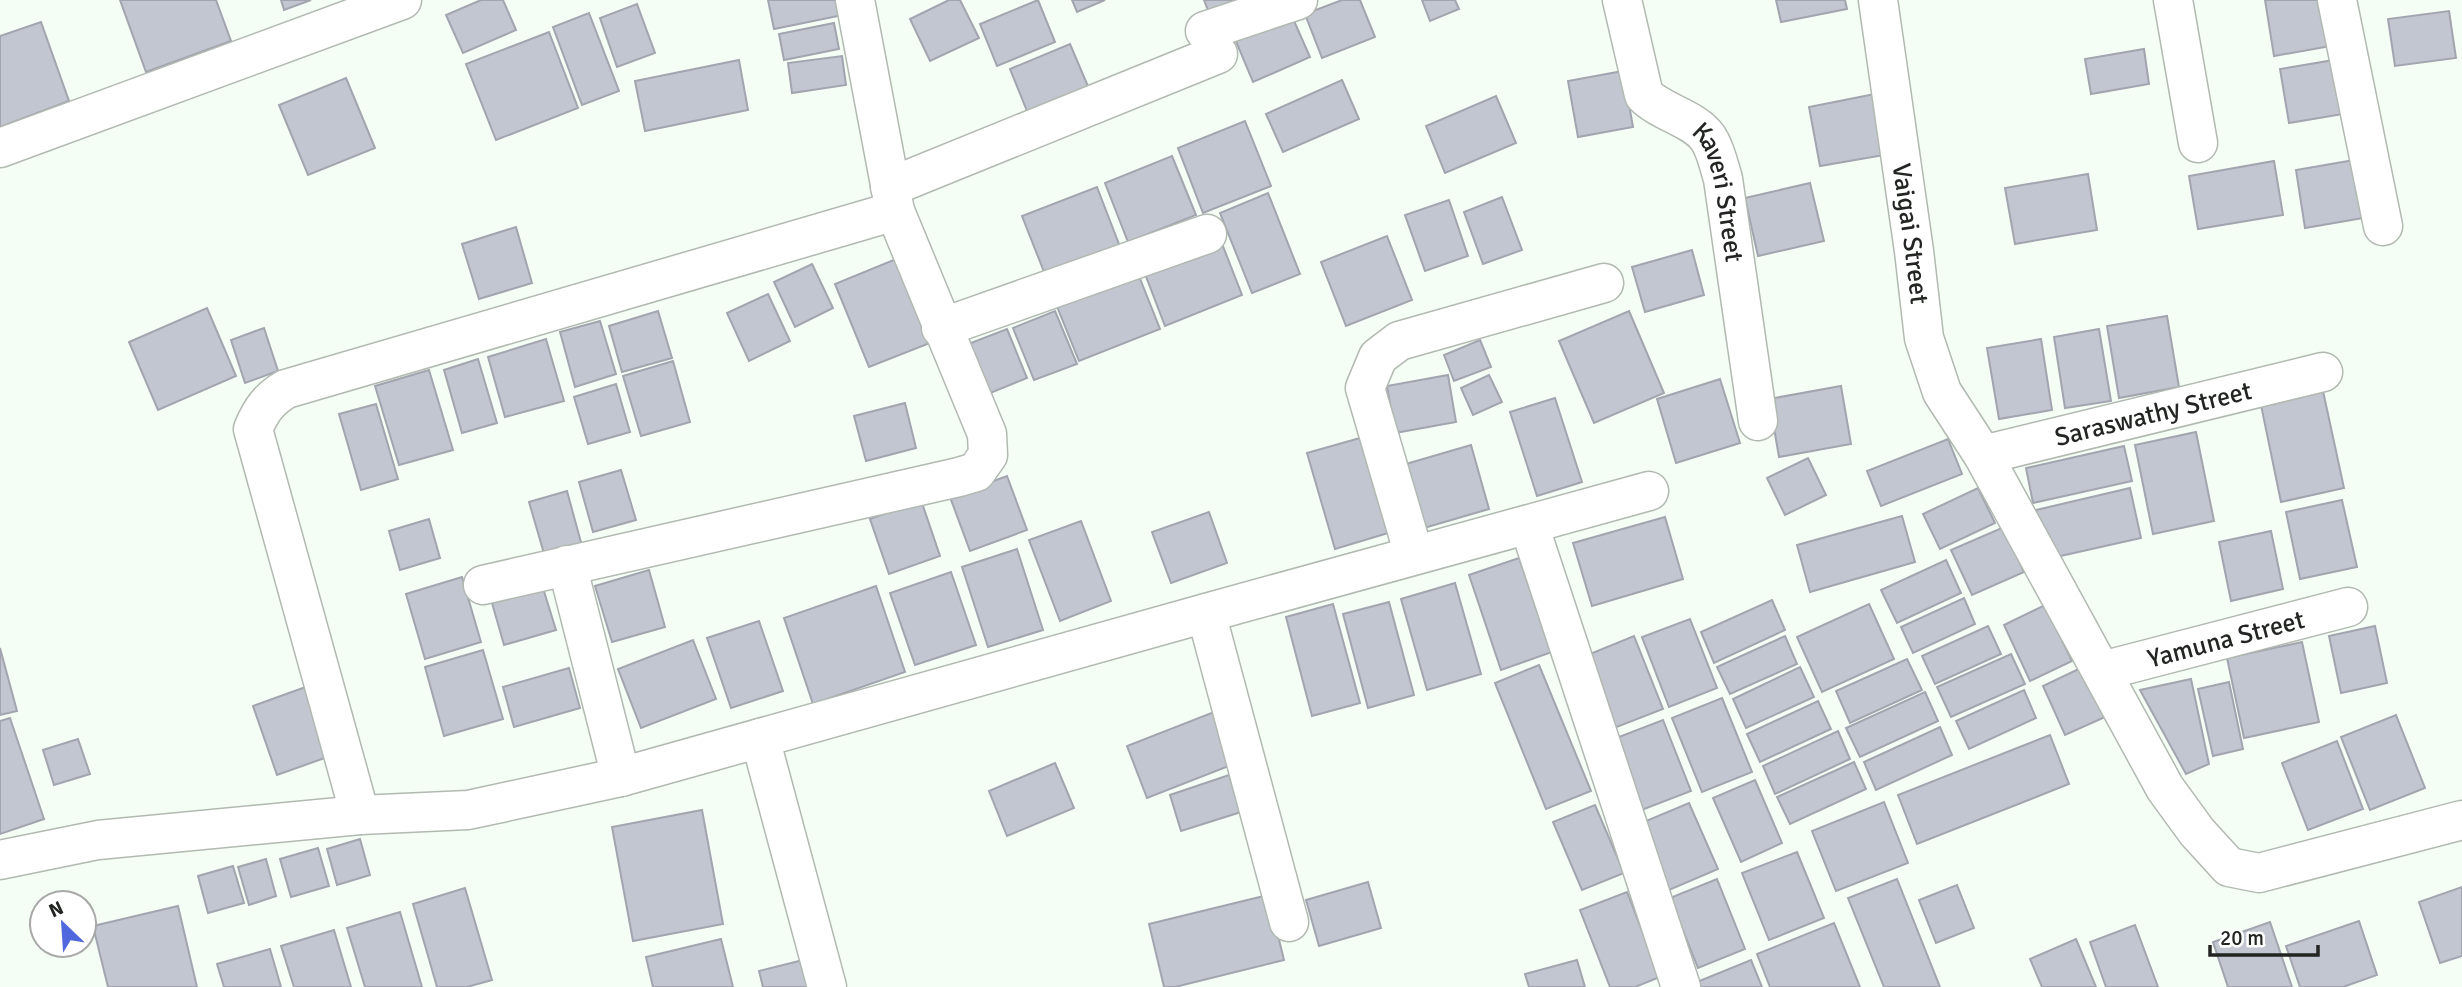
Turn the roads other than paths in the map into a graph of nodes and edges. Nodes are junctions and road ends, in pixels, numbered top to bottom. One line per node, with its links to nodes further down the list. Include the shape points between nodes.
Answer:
1 (402, 0): 9 (street)
2 (855, 0): 10 (street)
3 (1297, 0): 10 (street)
4 (1622, 0): 16 (street, Kaveri Street, via 1644,95 1655,106 1698,127 1715,154 1723,179)
5 (1878, 0): 17 (street, Vaigai Street, via 1924,338 1942,391)
6 (2173, 0): 8 (street)
7 (2337, 0): 11 (street)
8 (2198, 144)
9 (0, 148)
10 (892, 199): 14 (street); 28 (street, via 272,397 253,429)
11 (2383, 226)
12 (1207, 234): 14 (street)
13 (1604, 283): 20 (street, via 1399,341 1378,357 1365,388)
14 (942, 328): 21 (street, via 987,434 988,455 976,472)
15 (2323, 372): 17 (street, Saraswathy Street)
16 (1758, 421)
17 (1983, 455): 25 (street, Vaigai Street)
18 (1649, 491): 19 (street)
19 (1529, 525): 20 (street); 33 (street)
20 (1414, 555): 24 (street)
21 (567, 565): 22 (street); 27 (street)
22 (483, 585)
23 (2348, 607): 25 (street, Yamuna Street)
24 (1206, 612): 26 (street); 31 (street)
25 (2102, 671): 29 (street, Vaigai Street, via 2165,788 2229,867 2259,873)
26 (760, 738): 27 (street); 32 (street)
27 (621, 777): 28 (street, via 467,810)
28 (360, 815): 30 (street, via 97,840)
29 (2462, 820)
30 (0, 860)
31 (1289, 922)
32 (827, 987)
33 (1681, 987)

